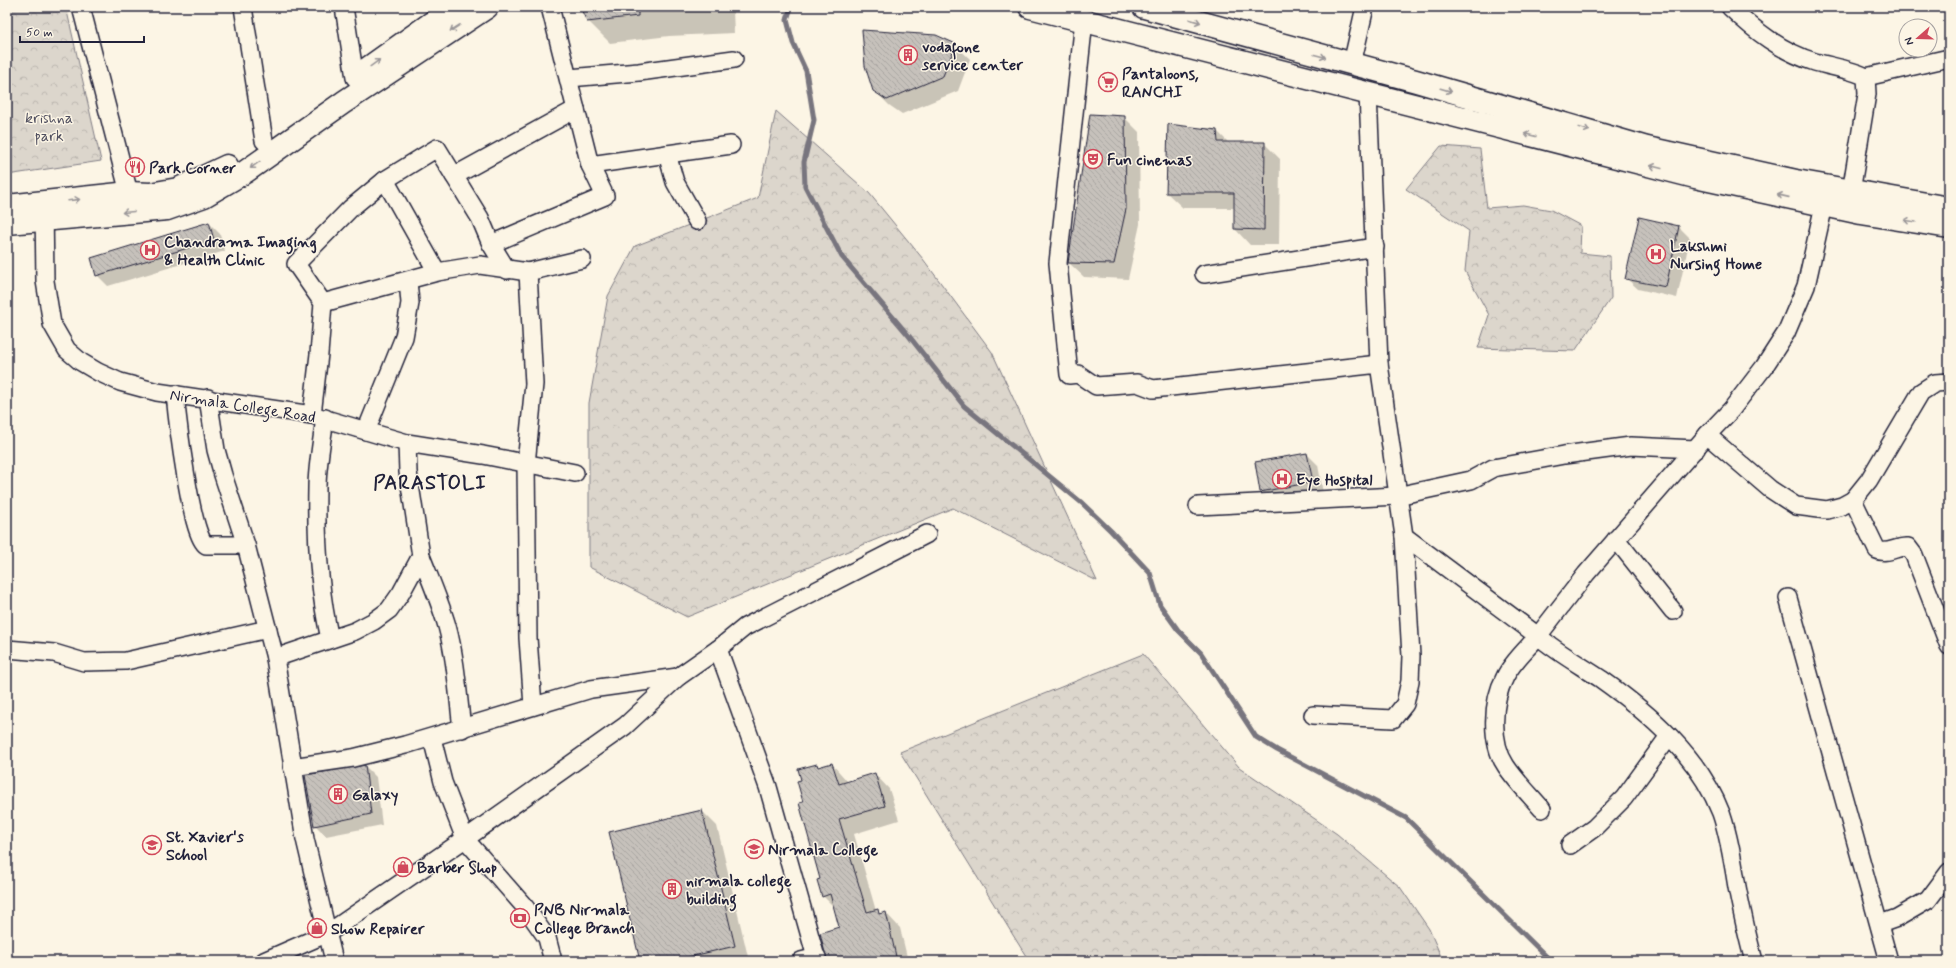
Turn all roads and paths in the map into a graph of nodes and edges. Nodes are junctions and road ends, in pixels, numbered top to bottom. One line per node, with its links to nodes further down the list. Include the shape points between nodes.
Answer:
1 (81, 7): 27 (street)
2 (243, 7): 20 (street)
3 (344, 7): 16 (street)
4 (454, 7): 16 (main road, one-way to 4)
5 (487, 7): 31 (main road, one-way to 31, via 344,102 246,172 204,196 167,209)
6 (550, 7): 17 (street)
7 (1030, 7): 11 (main road)
8 (1144, 7): 14 (main road, one-way to 14)
9 (1366, 7): 14 (street)
10 (1730, 7): 15 (street, via 1788,52)
11 (1084, 20): 18 (main road); 44 (street, via 1058,263 1069,375 1078,374 1096,386 1137,383 1153,389)
12 (1949, 58): 15 (street)
13 (734, 59): 17 (street, via 640,72)
14 (1352, 64): 26 (main road, one-way to 26, via 1647,148)
15 (1866, 77): 26 (street, via 1867,94)
16 (355, 78): 20 (main road)
17 (569, 78): 19 (street)
18 (1368, 93): 28 (main road, one-way to 18, via 1631,161); 36 (street)
19 (576, 109): 23 (street); 24 (street)
20 (264, 141): 27 (main road, via 234,162 178,189 150,194)
21 (731, 145): 22 (street)
22 (667, 154): 23 (street); 32 (street, via 675,182)
23 (590, 165): 35 (street, via 605,196)
24 (454, 176): 25 (street, via 437,148); 35 (street, via 480,218)
25 (385, 180): 39 (street); 43 (street, via 351,208 296,264)
26 (1851, 192): 30 (main road)
27 (129, 193): 31 (main road, one-way to 27)
28 (1824, 205): 34 (main road, one-way to 28); 50 (street, via 1806,286 1786,332 1764,367 1731,410)
29 (7, 206): 31 (main road)
30 (1949, 208)
31 (44, 211): 33 (main road); 46 (street, Nirmala College Road, via 45,282 49,312 58,337 67,350 92,369 120,382)
32 (697, 221)
33 (7, 223)
34 (1949, 227)
35 (491, 244): 38 (street)
36 (1375, 247): 41 (street); 44 (street)
37 (582, 259): 40 (street)
38 (507, 270): 39 (street, via 480,266); 40 (street)
39 (438, 272): 42 (street)
40 (528, 272): 53 (street, via 534,384)
41 (1204, 274)
42 (408, 281): 43 (street); 49 (street, via 410,302 404,337)
43 (323, 303): 48 (street, via 319,354)
44 (1379, 364): 55 (street)
45 (1949, 382): 56 (street, via 1935,383 1921,392 1869,480)
46 (176, 394): 47 (street, Nirmala College Road); 61 (street, via 180,441 201,541 206,545)
47 (208, 398): 48 (street, Nirmala College Road); 61 (street, via 216,450)
48 (319, 417): 49 (street, Nirmala College Road); 67 (street, via 318,533 325,619)
49 (366, 431): 51 (street, Nirmala College Road)
50 (1707, 435): 52 (street); 56 (street, via 1770,489 1796,506 1827,510)
51 (407, 443): 53 (street, Nirmala College Road); 62 (street, via 411,494)
52 (1696, 449): 55 (street, via 1631,446 1564,455 1493,468 1471,480); 60 (street)
53 (526, 464): 54 (street, Nirmala College Road); 73 (street, via 528,638)
54 (575, 473)
55 (1397, 496): 57 (street); 59 (street)
56 (1853, 500): 68 (street, via 1877,550 1887,552 1908,547 1914,555)
57 (1198, 506)
58 (927, 534): 70 (street, via 744,627)
59 (1404, 536): 66 (street); 74 (street, via 1411,656 1410,682 1405,704 1392,719)
60 (1616, 539): 64 (street); 66 (street)
61 (246, 545): 65 (street)
62 (421, 556): 67 (street, via 389,610 355,631); 75 (street, via 441,604 447,626)
63 (1788, 598): 83 (street)
64 (1673, 611)
65 (268, 629): 69 (street, via 126,661 84,662 54,653); 71 (street)
66 (1538, 636): 76 (street, via 1557,652 1632,702); 79 (street, via 1505,675 1498,690 1496,735 1505,765)
67 (330, 640): 71 (street)
68 (1949, 646)
69 (7, 649)
70 (718, 649): 72 (street); 85 (street, via 768,787)
71 (275, 658): 78 (street)
72 (678, 677): 73 (street, via 591,689); 80 (street, via 624,726)
73 (532, 706): 75 (street)
74 (1313, 715)
75 (462, 729): 77 (street)
76 (1669, 736): 81 (street, via 1624,798 1594,828); 89 (street, via 1699,771 1721,813)
77 (432, 738): 78 (street, via 353,758); 80 (street, via 443,782)
78 (292, 767): 84 (street, via 305,839)
79 (1542, 809)
80 (465, 839): 84 (street); 88 (street, via 525,907 547,938)
81 (1570, 845)
82 (1949, 872): 83 (street, via 1928,900 1897,918)
83 (1880, 924): 90 (street)
84 (328, 933): 86 (street); 87 (street)
85 (812, 960)
86 (264, 961)
87 (334, 961)
88 (553, 961)
89 (1754, 961)
90 (1889, 961)

